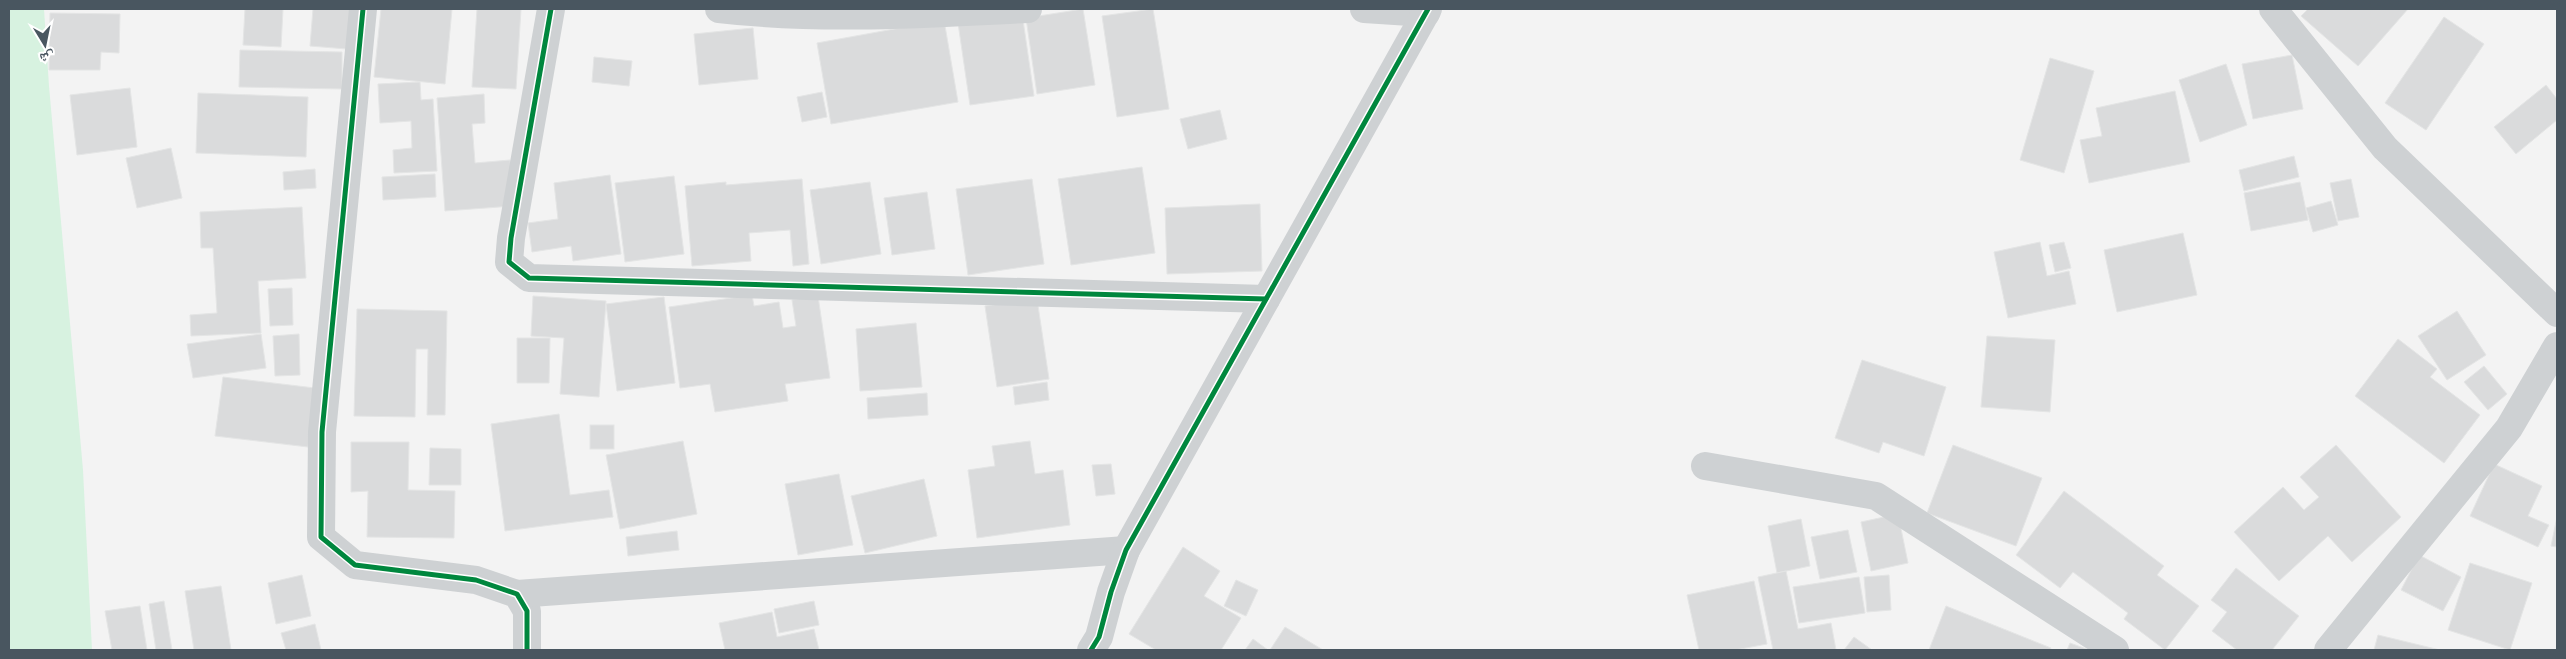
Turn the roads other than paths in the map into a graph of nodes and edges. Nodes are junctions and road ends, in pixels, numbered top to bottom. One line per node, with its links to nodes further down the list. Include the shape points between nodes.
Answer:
1 (363, 9): 13 (street, via 322,432 321,537 355,565 476,580)
2 (551, 9): 8 (street, via 509,262 529,278)
3 (719, 9): 4 (street, via 862,17)
4 (1028, 9)
5 (1364, 9): 7 (street)
6 (2273, 9): 9 (street, via 2385,148)
7 (1427, 11): 8 (street)
8 (1266, 300): 12 (street)
9 (2557, 313)
10 (2557, 346): 17 (street, via 2510,428)
11 (1705, 466): 16 (street, via 1876,496)
12 (1126, 550): 13 (street); 15 (street, via 1099,638)
13 (517, 594): 14 (street, via 527,611)
14 (527, 650)
15 (1091, 650)
16 (2115, 650)
17 (2328, 650)

